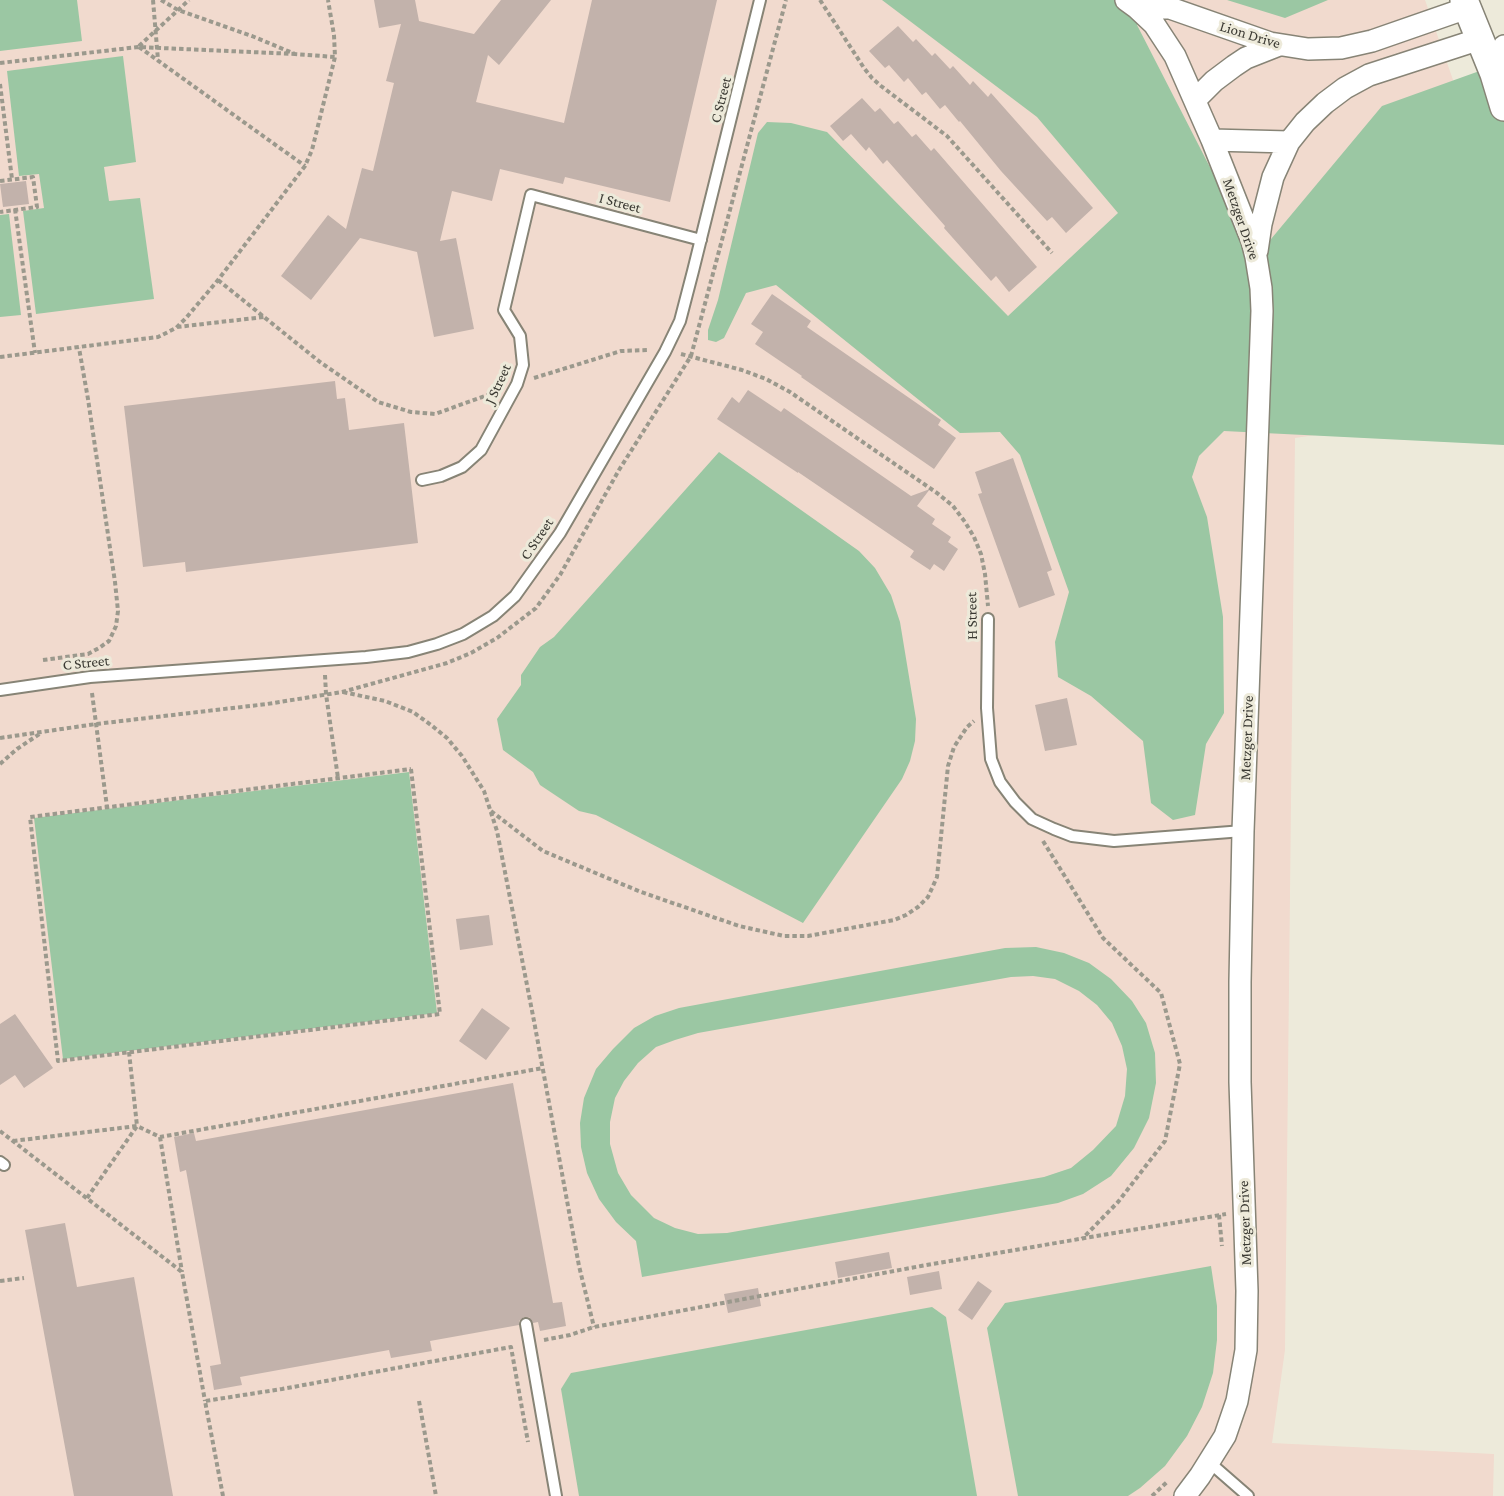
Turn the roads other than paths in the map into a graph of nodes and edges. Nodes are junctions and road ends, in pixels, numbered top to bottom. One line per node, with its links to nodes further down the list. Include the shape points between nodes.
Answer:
1 (760, 0): 11 (lane, C Street)
2 (1134, 3): 5 (street, Lion Drive, via 1170,8); 6 (street, Metzger Drive, via 1167,42)
3 (1466, 4): 4 (street); 5 (street, Lion Drive, via 1372,41 1341,48)
4 (1492, 42): 7 (street, via 1494,74); 9 (street, via 1369,75 1325,102)
5 (1279, 45): 6 (street, via 1246,58)
6 (1194, 100): 8 (street, Metzger Drive)
7 (1504, 107)
8 (1212, 140): 9 (street); 12 (street, Metzger Drive)
9 (1289, 142): 12 (street, via 1273,177)
10 (531, 195): 11 (lane, I Street); 13 (lane, J Street, via 504,310 520,336 523,365 517,384 481,450 462,467)
11 (701, 240): 15 (lane, C Street, via 680,321 665,352 560,533 515,596 493,616 463,634 408,652 90,677)
12 (1256, 257): 16 (street, Metzger Drive, via 1262,311)
13 (422, 480)
14 (988, 619): 16 (lane, H Street, via 991,759 1000,782 1032,819 1072,836 1114,841)
15 (0, 690)
16 (1243, 831): 18 (street, Metzger Drive, via 1240,1082 1246,1350 1237,1401 1225,1437)
17 (526, 1324): 19 (lane)
18 (1209, 1461): 20 (street, Metzger Drive); 21 (lane)
19 (556, 1496)
20 (1185, 1496)
21 (1248, 1496)

